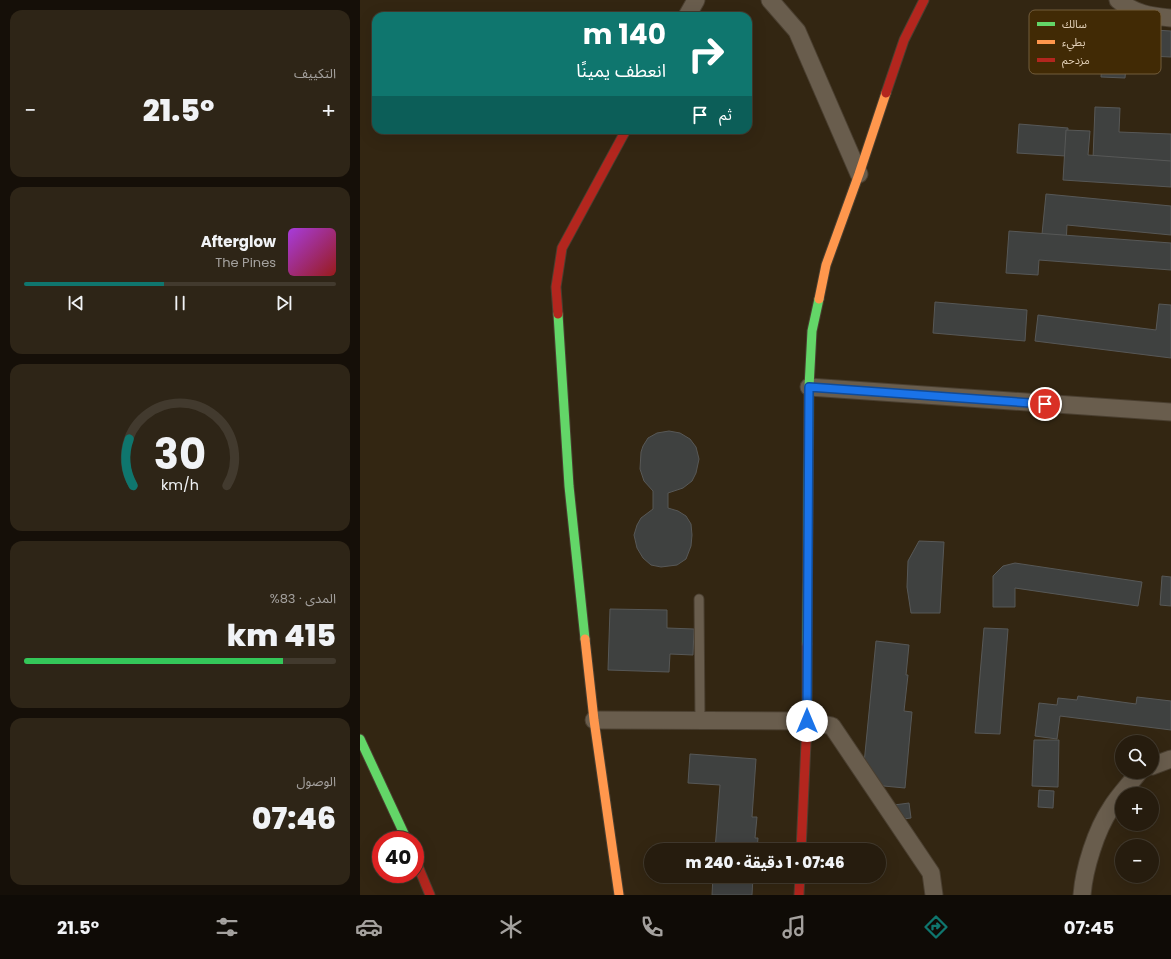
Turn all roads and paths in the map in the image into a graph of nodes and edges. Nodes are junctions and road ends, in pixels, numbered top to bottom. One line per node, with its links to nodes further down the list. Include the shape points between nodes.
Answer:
1 (696, 0): 6 (street)
2 (770, 0): 10 (street, via 797,31)
3 (924, 0): 10 (street, via 904,40)
4 (1118, 0): 5 (street)
5 (1132, 10)
6 (689, 12)
7 (1161, 17): 8 (street)
8 (1171, 18)
9 (624, 134): 14 (street, via 562,248 556,287 569,486)
10 (859, 174): 11 (street, via 826,265 812,331)
11 (809, 387): 12 (street); 16 (street)
12 (1171, 412)
13 (699, 599): 15 (lane)
14 (594, 720): 15 (street); 26 (street)
15 (700, 721): 16 (street)
16 (807, 721): 22 (street); 28 (street, via 832,726 931,873)
17 (360, 739): 21 (street)
18 (1171, 759): 19 (street)
19 (1159, 763)
20 (1133, 779): 29 (street, via 1110,808 1095,841 1082,886)
21 (403, 831)
22 (801, 843)
23 (424, 881): 25 (street)
24 (800, 883): 27 (street)
25 (430, 895)
26 (619, 895)
27 (799, 895)
28 (934, 895)
29 (1082, 895)

